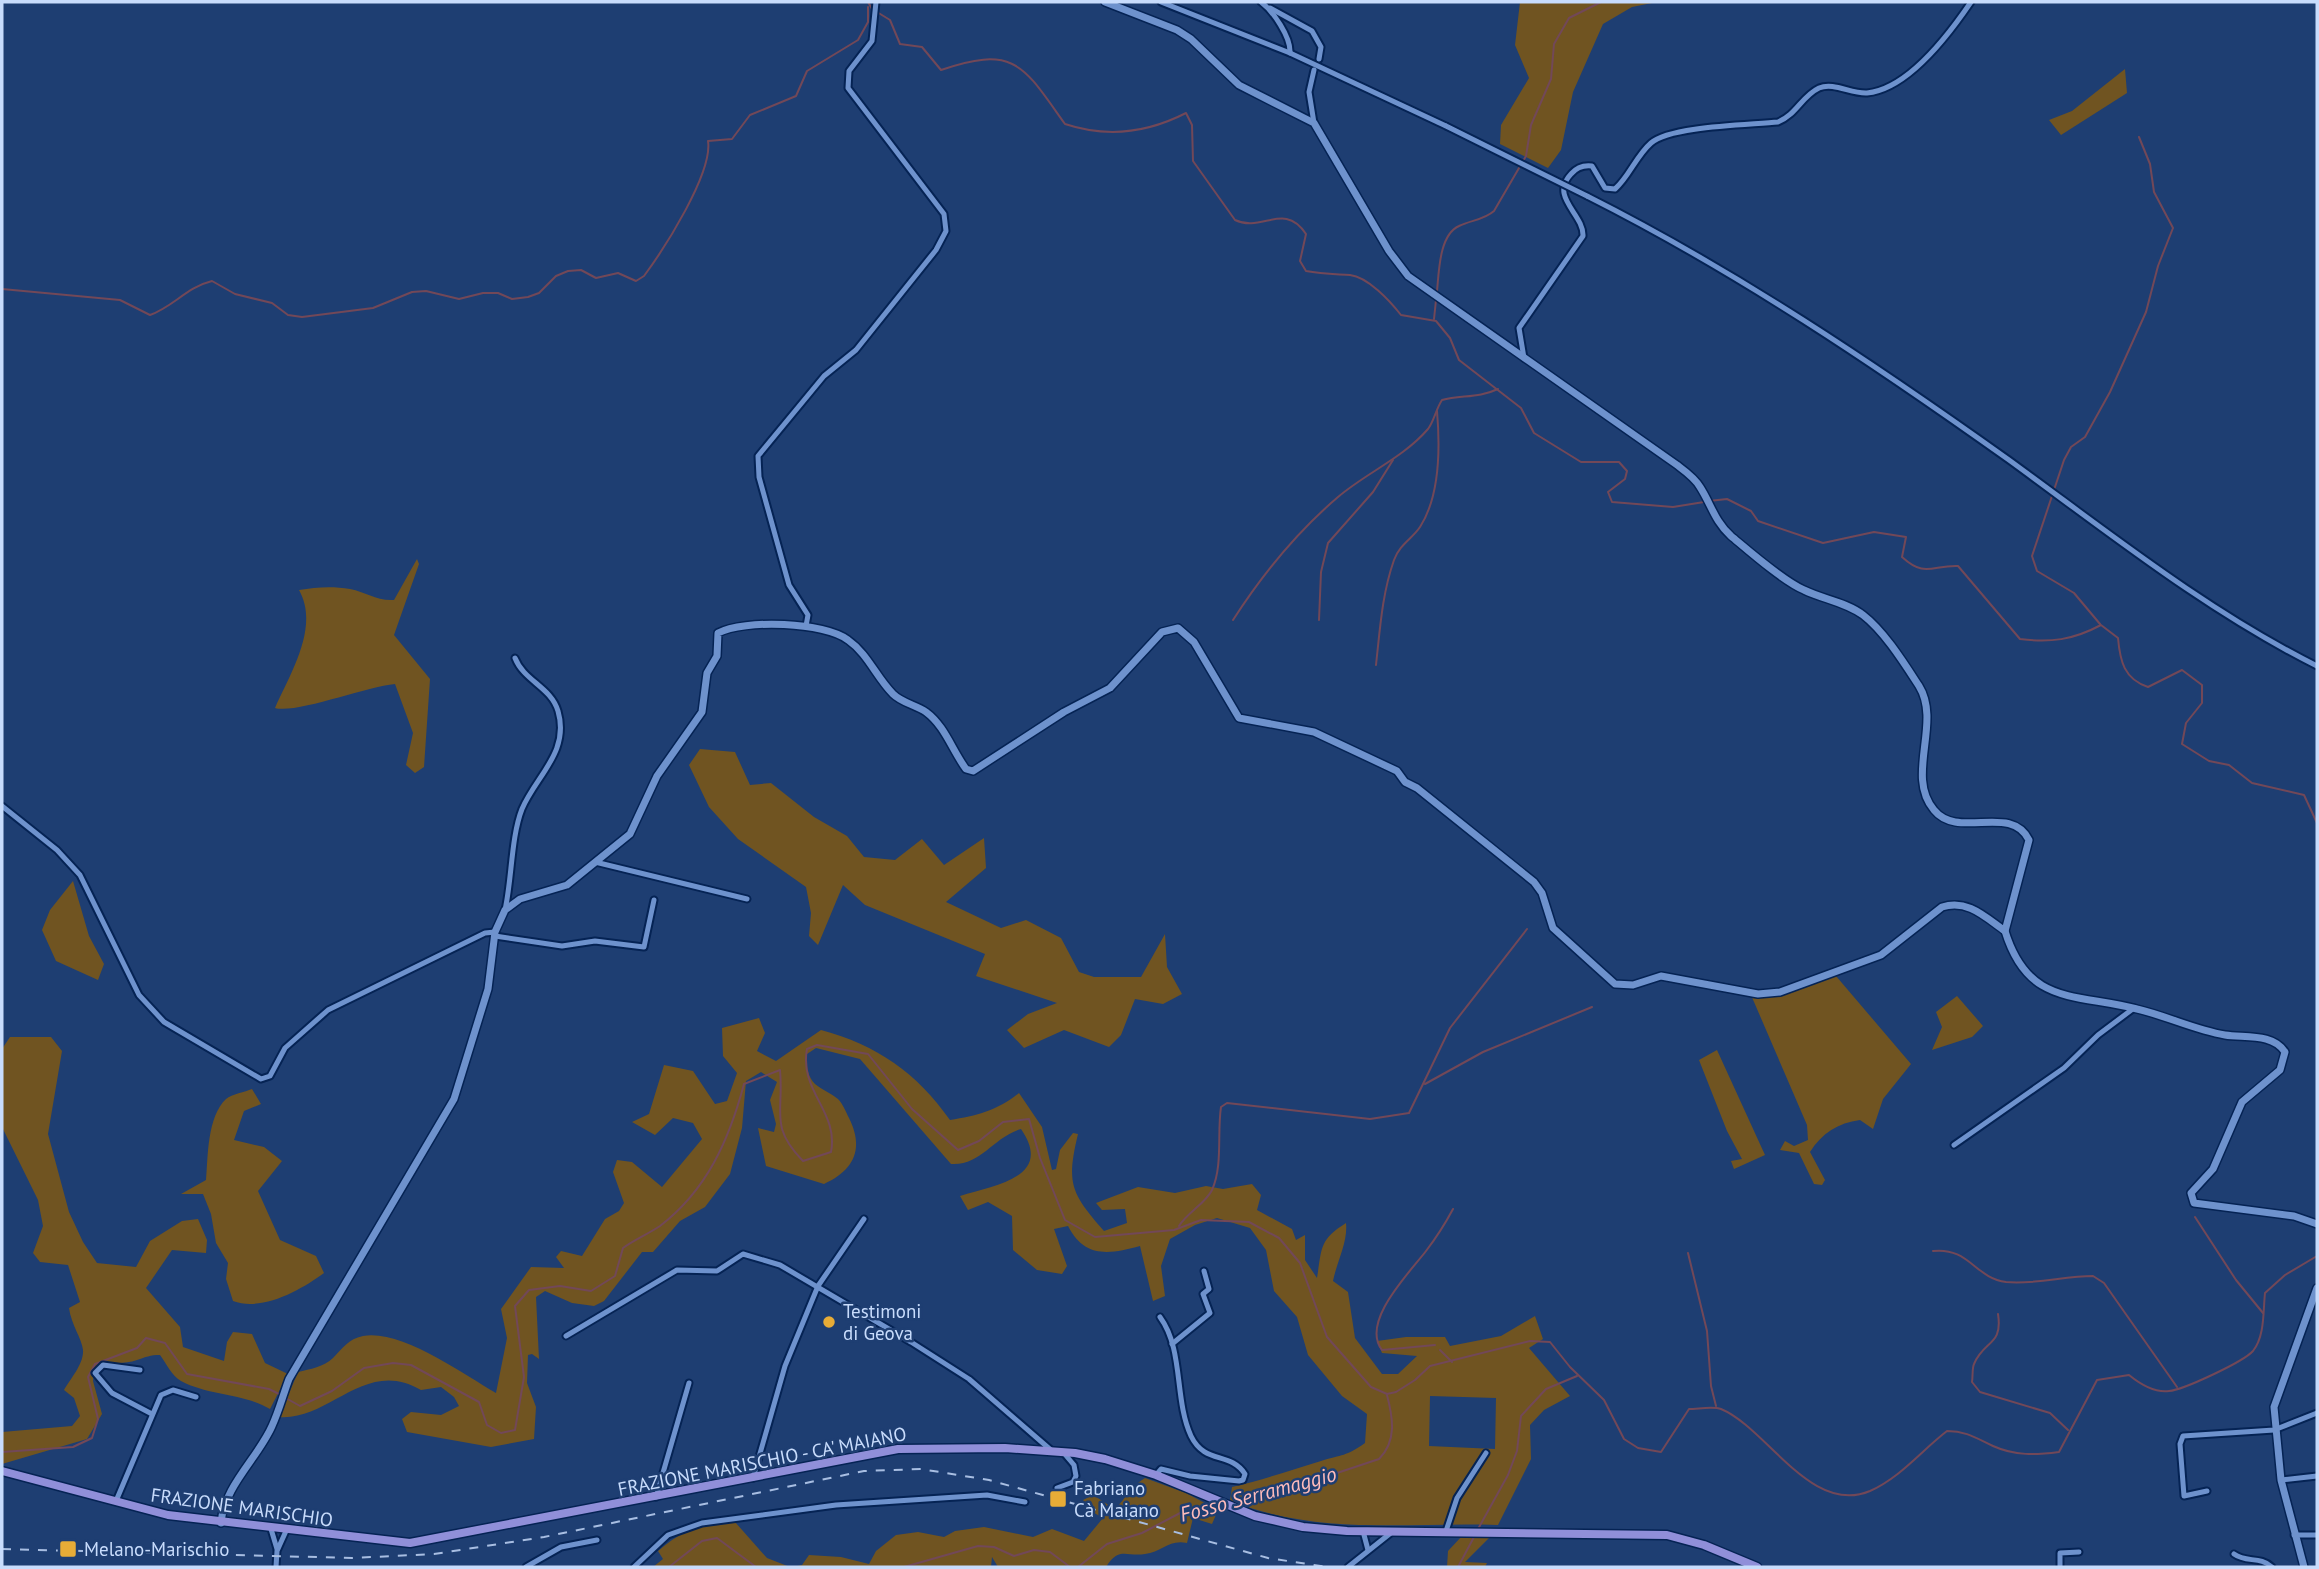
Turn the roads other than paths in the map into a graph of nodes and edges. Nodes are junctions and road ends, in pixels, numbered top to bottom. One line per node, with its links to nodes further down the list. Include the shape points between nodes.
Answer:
1 (876, 2): 12 (street, via 872,41 849,71 848,88 944,214 946,231 856,350 824,376 758,456 759,477 789,585 808,615)
2 (1105, 2): 10 (street, via 1177,30 1239,85)
3 (1161, 2): 7 (street)
4 (1261, 2): 6 (street)
5 (1971, 2): 11 (street, via 1937,48 1877,90 1856,92 1825,86 1778,122 1668,133 1642,152 1615,190 1605,188 1592,166 1577,169 1567,179 1564,195 1583,236 1519,328)
6 (1270, 8): 7 (street); 8 (street, via 1312,31 1321,47)
7 (1290, 53): 14 (street, bridge, via 1640,223 1765,296 1899,382 2245,625)
8 (1319, 59)
9 (1314, 71): 10 (street, via 1309,92)
10 (1314, 123): 11 (street, via 1398,265 1424,289)
11 (1524, 359): 20 (street, via 1677,465 1700,485 1717,521 1791,583 1854,609 1881,635 1925,698 1928,723 1923,778 1936,813 1958,825 2009,824 2026,835 2029,845)
12 (806, 626): 16 (street, via 742,624 718,633 717,656 707,673 702,712 657,776 630,834); 20 (street, via 849,640 892,693 932,718 966,769 973,771 1110,688 1162,632 1184,631 1239,718 1314,732 1397,771 1405,782 1534,882 1553,928 1615,984 1661,976 1758,994 1780,992 1868,961 1950,904 1964,904)
13 (515, 658): 19 (street, via 520,670 551,696 559,713 559,740 549,770 522,810)
14 (2317, 666)
15 (2, 806): 21 (street, via 80,875 139,995 164,1022 261,1079 270,1076 285,1048 328,1010 485,933)
16 (595, 862): 17 (street); 19 (street, via 566,885 520,898)
17 (747, 899)
18 (654, 900): 21 (street, via 644,947 595,941 562,946)
19 (505, 909): 21 (street)
20 (2005, 931): 22 (street, via 2018,960 2041,987 2070,998)
21 (495, 934): 51 (street, via 488,989 454,1099 286,1386 272,1427 242,1472)
22 (2134, 1008): 23 (street, via 2063,1068); 25 (street, via 2208,1031 2280,1045 2285,1060 2280,1070 2242,1102 2213,1169 2191,1197 2200,1205 2294,1216)
23 (1954, 1145)
24 (864, 1219): 27 (street)
25 (2317, 1224)
26 (1204, 1271): 31 (street, via 1209,1289 1203,1294 1210,1313)
27 (818, 1286): 30 (street, via 780,1265 743,1254 717,1271 677,1270); 38 (street, via 969,1379); 44 (street, via 785,1366)
28 (2317, 1288): 37 (street, via 2276,1394)
29 (1160, 1317): 31 (street)
30 (566, 1336)
31 (1172, 1343): 42 (street, via 1185,1422 1198,1449 1234,1463 1245,1478 1190,1476 1161,1469)
32 (141, 1370): 36 (street, via 103,1365 95,1373 105,1388)
33 (689, 1383): 48 (street)
34 (196, 1397): 36 (street, via 168,1391)
35 (2317, 1413): 37 (street)
36 (152, 1414): 49 (street)
37 (2274, 1430): 45 (street); 47 (street, via 2183,1436 2184,1496)
38 (1052, 1451): 39 (main road); 44 (main road, FRAZIONE MARISCHIO - CA' MAIANO, via 898,1449)
39 (1063, 1452): 42 (main road); 46 (street, via 1076,1476)
40 (1486, 1453): 55 (street, via 1457,1498)
41 (2, 1471): 49 (main road, FRAZIONE MARISCHIO)
42 (1156, 1475): 54 (main road, via 1255,1516 1303,1527)
43 (2317, 1476): 45 (street)
44 (753, 1478): 48 (main road, FRAZIONE MARISCHIO - CA' MAIANO)
45 (2281, 1480): 59 (street)
46 (1057, 1488)
47 (2207, 1491)
48 (656, 1497): 56 (main road, FRAZIONE MARISCHIO - CA' MAIANO)
49 (116, 1501): 51 (main road, FRAZIONE MARISCHIO)
50 (1025, 1502): 68 (street, via 987,1495 836,1505 702,1523 668,1535)
51 (221, 1523): 52 (main road, FRAZIONE MARISCHIO)
52 (271, 1529): 53 (main road, FRAZIONE MARISCHIO); 62 (street)
53 (286, 1531): 56 (main road, FRAZIONE MARISCHIO, via 410,1544); 62 (street)
54 (1363, 1531): 57 (main road); 63 (street)
55 (1446, 1531): 58 (main road); 70 (main road, via 1667,1535)
56 (481, 1532)
57 (1379, 1532): 58 (main road); 63 (street)
58 (1392, 1532): 63 (street)
59 (2294, 1535): 60 (street); 73 (street)
60 (2317, 1535)
61 (597, 1540): 67 (street, via 561,1547)
62 (277, 1551): 66 (street)
63 (1367, 1551): 69 (street)
64 (2079, 1552): 71 (street, via 2060,1553)
65 (2234, 1554): 72 (street)
66 (276, 1567)
67 (526, 1567)
68 (634, 1567)
69 (1348, 1567)
70 (1757, 1567)
71 (2060, 1567)
72 (2272, 1567)
73 (2304, 1567)

